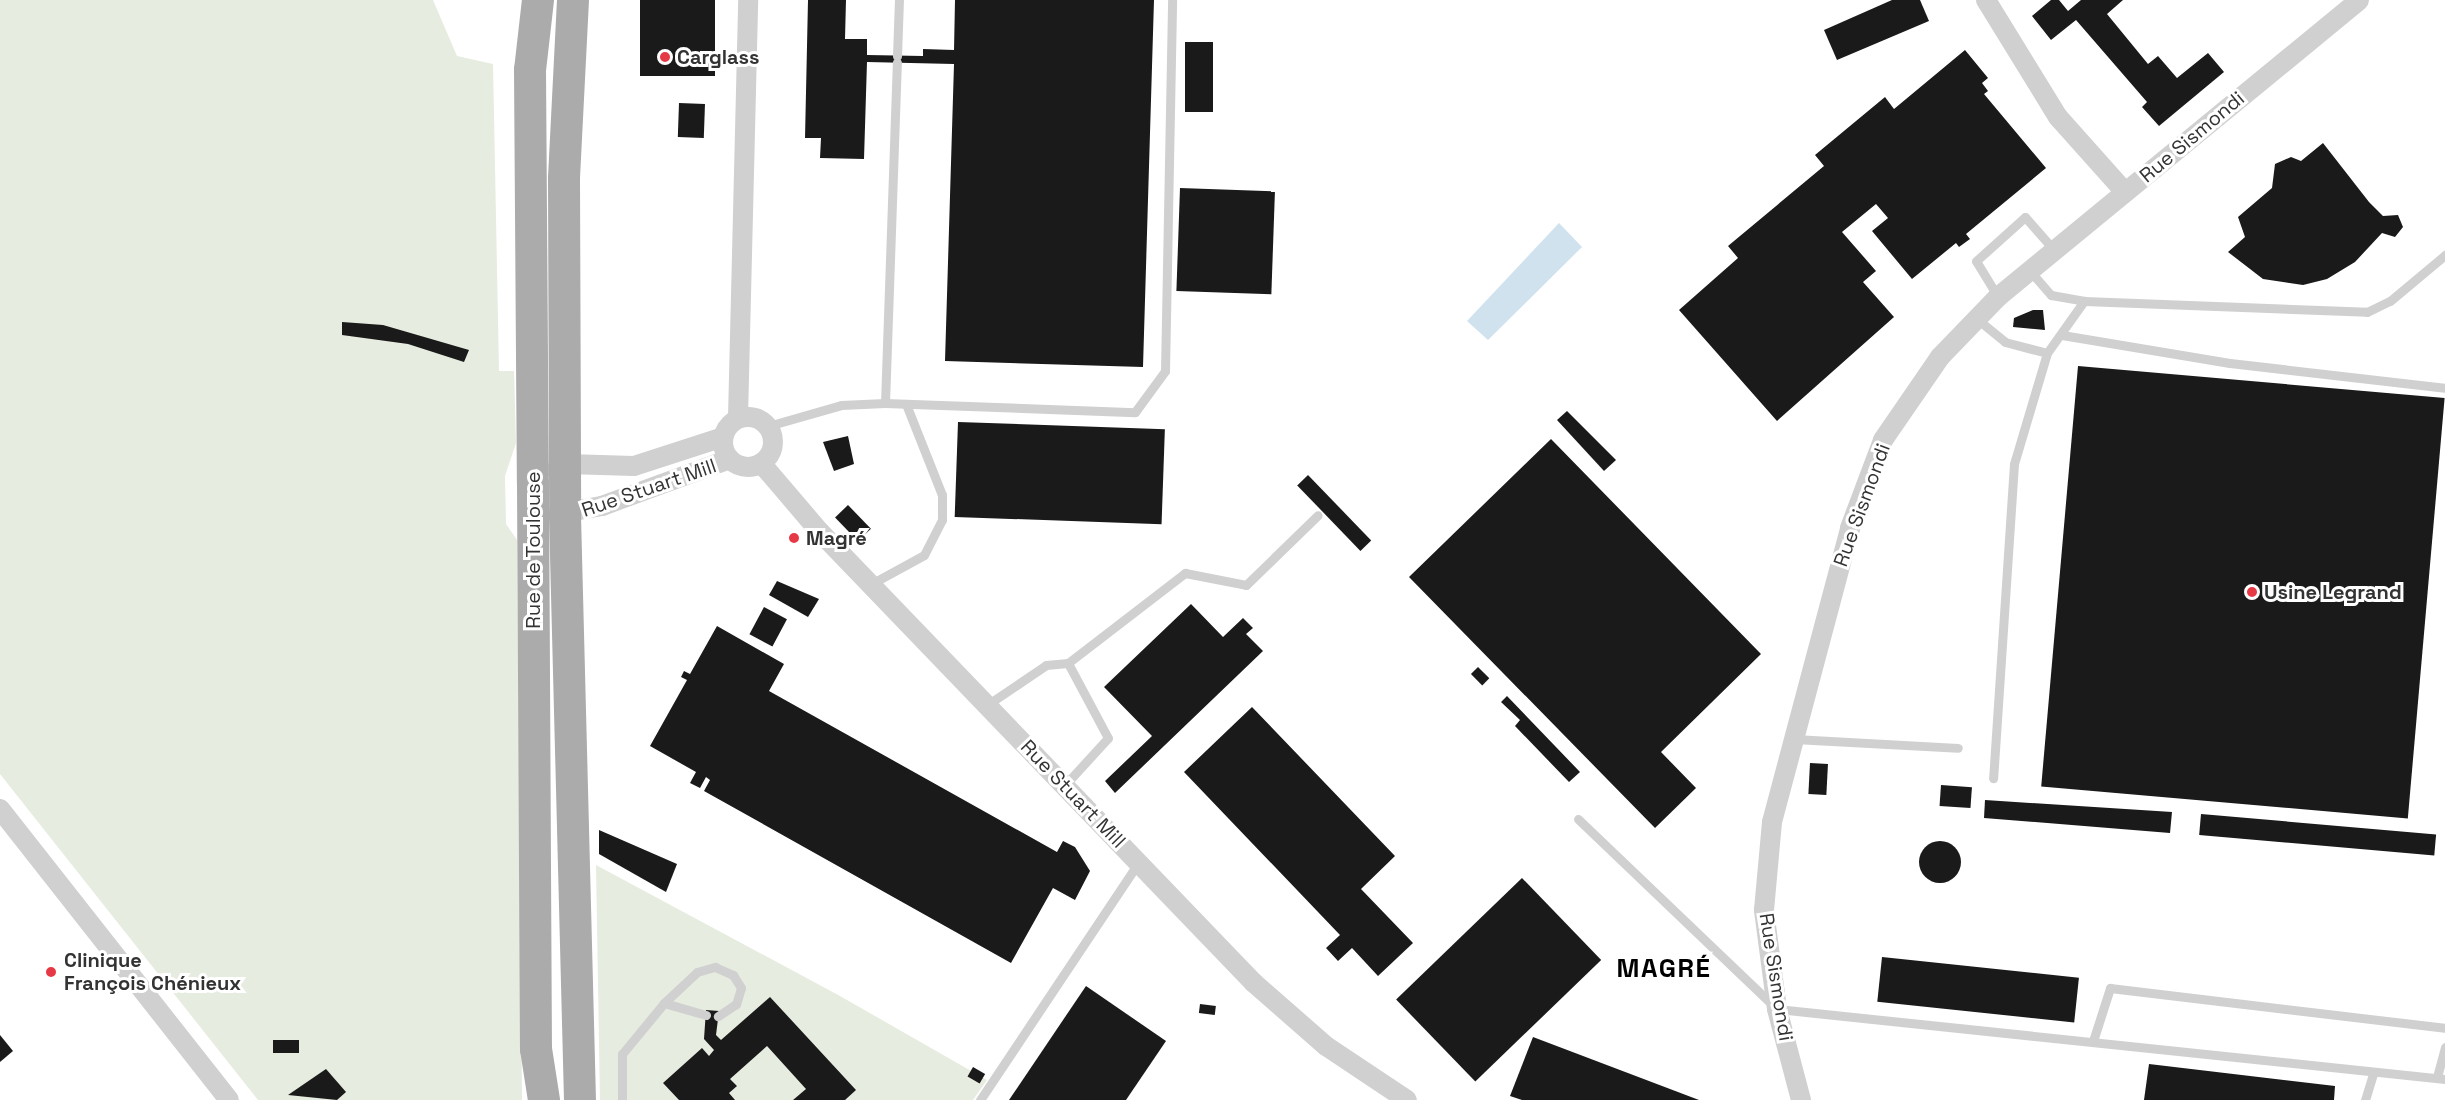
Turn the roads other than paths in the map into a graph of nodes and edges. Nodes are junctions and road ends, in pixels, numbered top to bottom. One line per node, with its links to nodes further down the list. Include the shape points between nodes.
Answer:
1 (537, 0): 26 (main road, Rue de Toulouse, via 531,70)
2 (573, 0): 25 (main road, Rue de Toulouse, via 564,179)
3 (748, 0): 20 (street)
4 (899, 0): 18 (lane)
5 (1172, 0): 19 (lane, via 1165,371 1135,412)
6 (1986, 0): 8 (street, via 2058,117)
7 (2359, 0): 8 (street, Rue Sismondi)
8 (2126, 192): 9 (street, Rue Sismondi)
9 (2054, 250): 11 (street, Rue Sismondi); 12 (lane, via 2025,217 1976,261)
10 (2443, 259): 13 (lane, via 2390,301 2367,312)
11 (2030, 272): 12 (street, Rue Sismondi); 13 (lane, via 2051,295)
12 (1998, 297): 14 (street, Rue Sismondi)
13 (2084, 301): 15 (lane)
14 (1977, 320): 16 (lane, via 2005,342); 32 (street, Rue Sismondi, via 1940,357 1883,440 1850,528)
15 (2062, 335): 16 (lane); 17 (lane, via 2230,363)
16 (2047, 353): 34 (lane, via 2014,464)
17 (2445, 388)
18 (885, 403): 19 (lane); 21 (lane, via 841,405)
19 (906, 404): 29 (lane, via 942,495 942,520 924,555)
20 (738, 418): 21 (street, via 754,417); 22 (street)
21 (768, 426): 24 (street, via 772,450)
22 (723, 437): 23 (street); 25 (street, Rue Stuart Mill, via 634,466)
23 (730, 459): 24 (street, via 745,467); 28 (street, Rue Stuart Mill)
24 (761, 463): 29 (street, Rue Stuart Mill)
25 (567, 464): 26 (street); 28 (main road, Rue de Toulouse)
26 (533, 496): 28 (street, Rue Stuart Mill); 49 (main road, Rue de Toulouse, via 536,1049)
27 (1318, 515): 30 (lane, via 1246,585 1185,573)
28 (566, 516): 50 (main road, Rue de Toulouse)
29 (871, 584): 31 (street, Rue Stuart Mill)
30 (1068, 663): 31 (lane, via 1046,665); 35 (lane, via 1108,738)
31 (987, 705): 35 (street, Rue Stuart Mill)
32 (1790, 746): 33 (lane, via 1837,742); 40 (street, Rue Sismondi, via 1772,822 1764,910)
33 (1958, 748)
34 (1993, 778)
35 (1064, 786): 38 (street, Rue Stuart Mill)
36 (0, 809): 48 (street)
37 (1578, 819): 40 (lane)
38 (1138, 863): 52 (lane); 53 (street, Rue Stuart Mill, via 1263,991 1326,1046)
39 (664, 1003): 41 (lane); 42 (lane, via 697,972 715,966 733,975 741,988 736,1004); 51 (lane, via 622,1054)
40 (1777, 1009): 44 (lane); 54 (street, Rue Sismondi)
41 (706, 1015)
42 (718, 1016)
43 (2445, 1028): 44 (lane, via 2110,988)
44 (2092, 1041): 46 (lane)
45 (2445, 1047): 47 (lane)
46 (2373, 1073): 47 (lane); 55 (lane)
47 (2441, 1078)
48 (230, 1100)
49 (544, 1100)
50 (580, 1100)
51 (622, 1100)
52 (980, 1100)
53 (1407, 1100)
54 (1801, 1100)
55 (2365, 1100)

